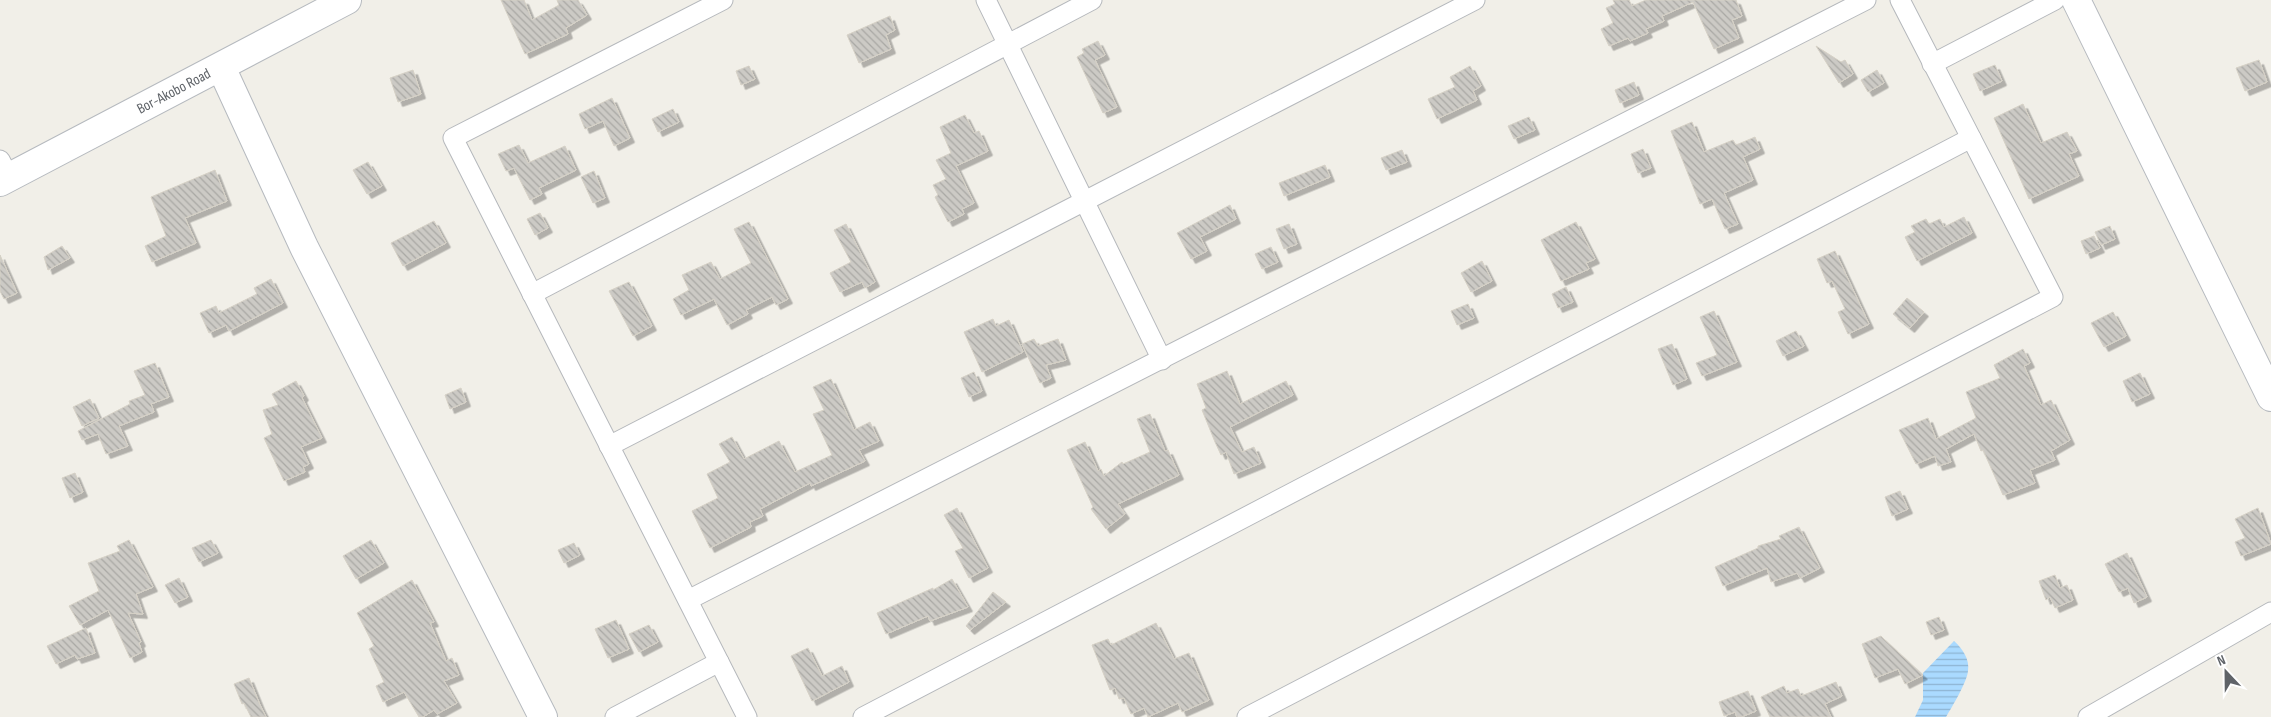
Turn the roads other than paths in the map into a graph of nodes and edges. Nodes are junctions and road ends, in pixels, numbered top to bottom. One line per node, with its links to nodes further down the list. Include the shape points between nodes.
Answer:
1 (347, 0): 12 (street, Bor-Akobo Road)
2 (724, 0): 16 (street, via 452,138)
3 (986, 0): 10 (street)
4 (1092, 0): 10 (street)
5 (1475, 0): 15 (street)
6 (1866, 0): 17 (street)
7 (1900, 0): 11 (street)
8 (2055, 0): 11 (street)
9 (2076, 0): 18 (street)
10 (1008, 44): 15 (street); 16 (street)
11 (1932, 64): 13 (street)
12 (221, 67): 14 (street, Bor-Akobo Road); 23 (street, via 304,247)
13 (1971, 138): 26 (street); 27 (street, via 2054,298)
14 (3, 173)
15 (1082, 200): 17 (street); 19 (street)
16 (532, 294): 19 (street)
17 (1162, 360): 20 (street)
18 (2271, 397)
19 (609, 446): 20 (street)
20 (688, 600): 22 (street)
21 (2271, 612): 28 (street)
22 (720, 662): 24 (street); 25 (street)
23 (543, 717)
24 (615, 717)
25 (748, 717)
26 (863, 717)
27 (1247, 717)
28 (2088, 717)

